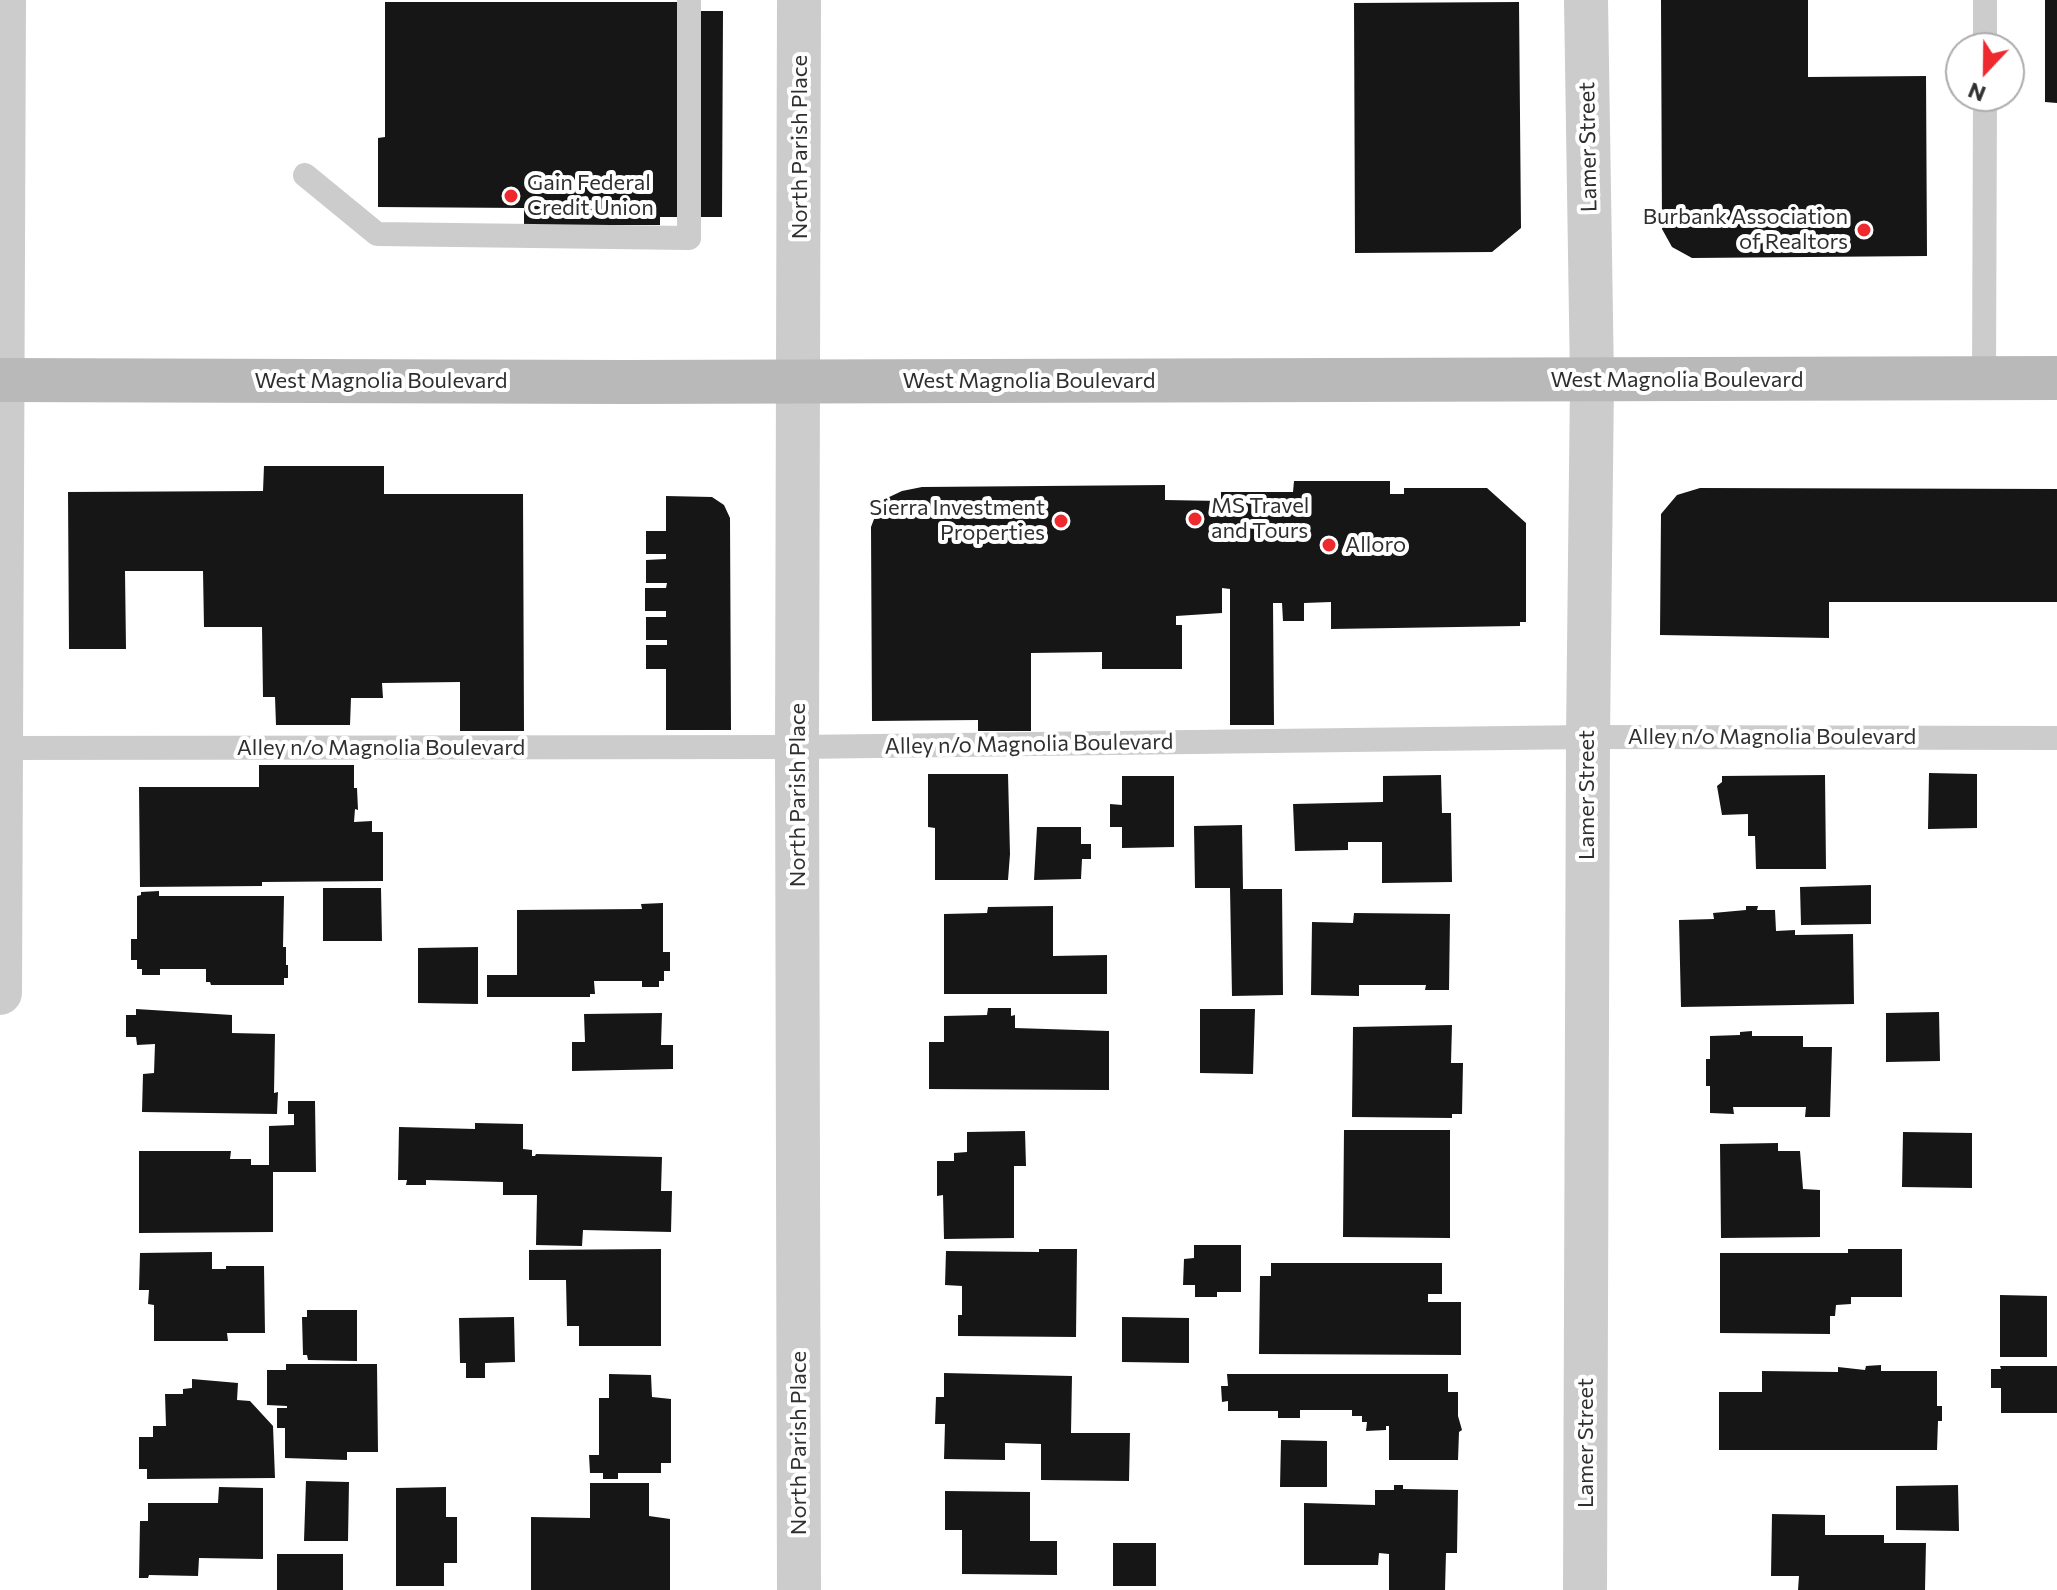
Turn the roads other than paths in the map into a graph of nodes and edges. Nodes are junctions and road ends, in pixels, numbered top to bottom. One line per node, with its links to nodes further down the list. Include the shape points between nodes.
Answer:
1 (4, 0): 11 (street)
2 (689, 0): 8 (lane, via 689,238 377,234)
3 (799, 0): 12 (street, North Parish Place)
4 (1586, 0): 13 (street, Lamer Street)
5 (1985, 0): 6 (lane)
6 (1985, 32)
7 (1985, 112): 10 (lane)
8 (305, 175)
9 (2057, 378): 10 (main road, West Magnolia Boulevard)
10 (1984, 379): 13 (main road, West Magnolia Boulevard)
11 (2, 380): 12 (main road, West Magnolia Boulevard); 17 (street)
12 (800, 381): 13 (main road, West Magnolia Boulevard); 16 (street, North Parish Place)
13 (1592, 381): 14 (street, Lamer Street)
14 (1588, 737): 15 (lane, Alley n/o Magnolia Boulevard); 16 (lane, Alley n/o Magnolia Boulevard); 20 (street, Lamer Street)
15 (2057, 738)
16 (797, 747): 17 (lane, Alley n/o Magnolia Boulevard); 19 (street, North Parish Place)
17 (0, 748): 18 (street)
18 (0, 993)
19 (799, 1590)
20 (1585, 1590)

